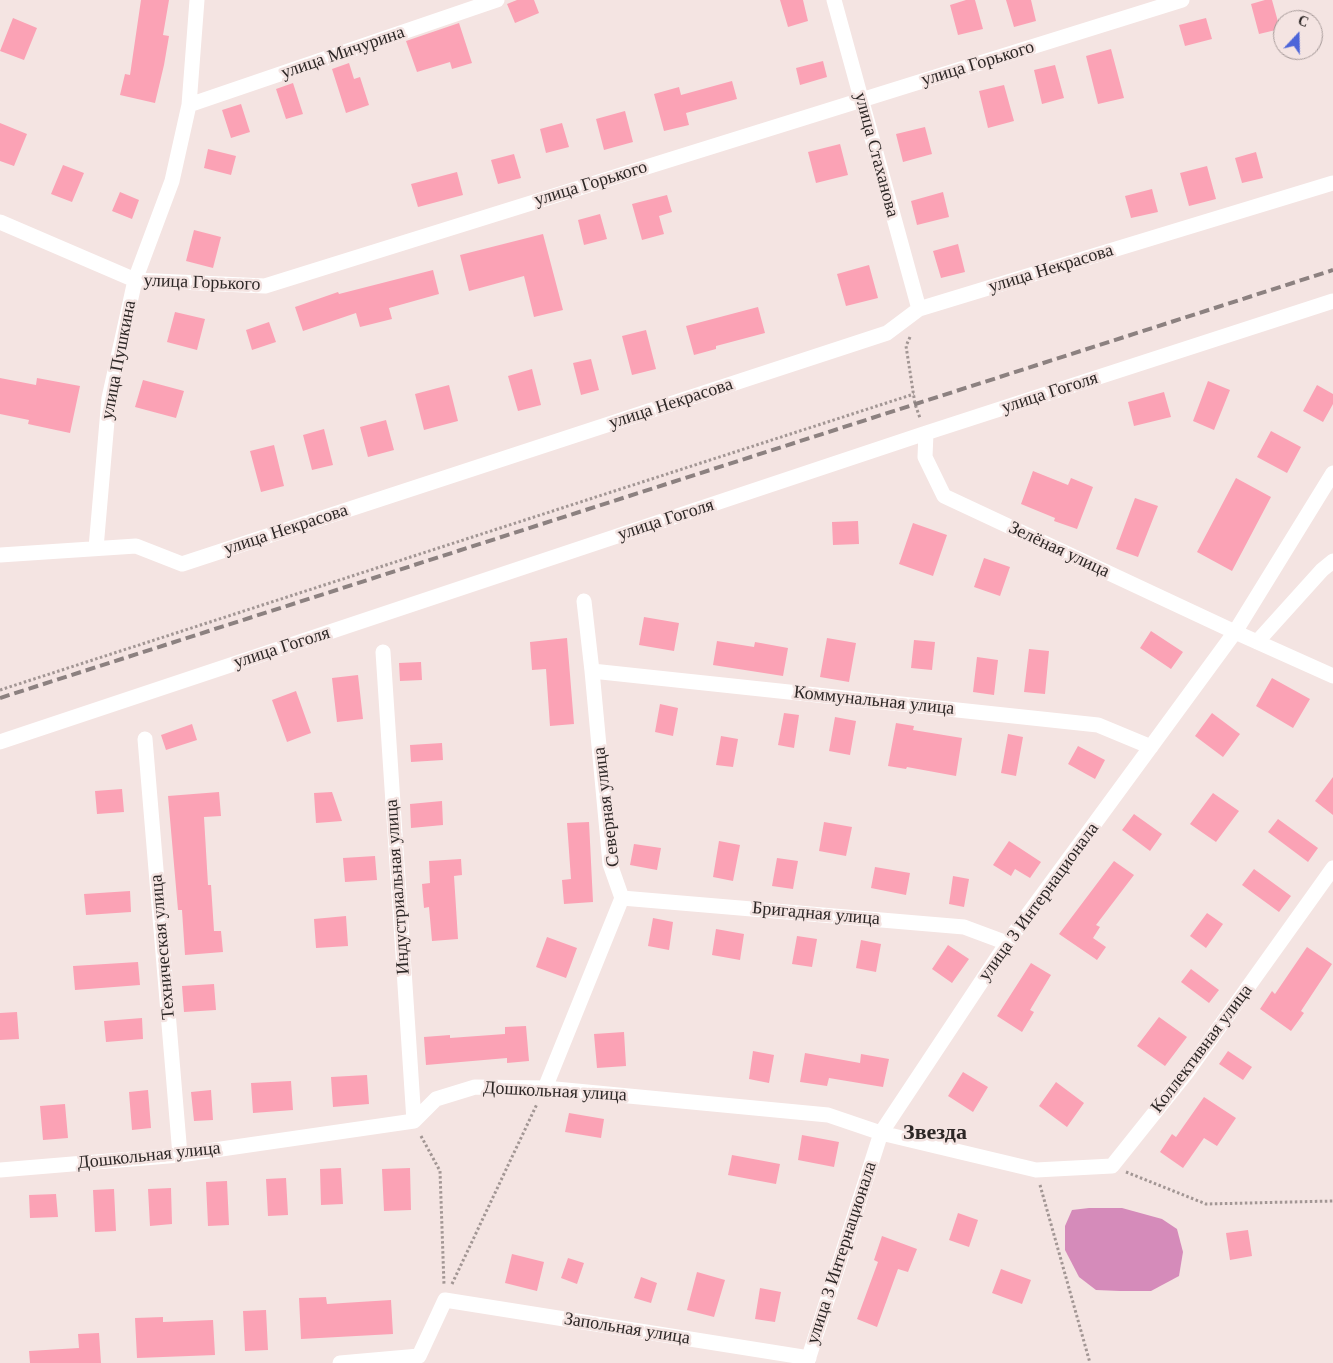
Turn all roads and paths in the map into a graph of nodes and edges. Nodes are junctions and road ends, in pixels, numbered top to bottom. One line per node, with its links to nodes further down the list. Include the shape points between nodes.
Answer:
1 (197, 0): 6 (street, улица Пушкина)
2 (497, 0): 6 (street, улица Мичурина)
3 (834, 0): 5 (street, улица Стаханова)
4 (1182, 0): 5 (street, улица Горького)
5 (862, 100): 9 (street, улица Горького, via 265,286); 11 (street, улица Стаханова)
6 (189, 105): 9 (street, улица Пушкина, via 172,181)
7 (1333, 183): 11 (street, улица Некрасова)
8 (0, 222): 9 (street, улица Горького)
9 (135, 280): 15 (street, улица Пушкина, via 109,398)
10 (1333, 301): 13 (street, улица Гоголя)
11 (919, 309): 12 (path, via 906,346); 15 (street, улица Некрасова, via 887,333 182,564 136,546)
12 (914, 394): 13 (path); 24 (path)
13 (926, 433): 19 (street, Зелёная улица, via 925,457 944,496); 26 (street, улица Гоголя)
14 (1333, 473): 19 (street, улица 3 Интернационала)
15 (96, 548): 16 (street, улица Некрасова)
16 (0, 555)
17 (1333, 561): 20 (street)
18 (584, 601): 22 (street, Северная улица)
19 (1235, 632): 20 (street, Зелёная улица); 27 (street, улица 3 Интернационала)
20 (1257, 642): 23 (street, Зелёная улица)
21 (383, 652): 32 (street, Индустриальная улица)
22 (592, 671): 27 (street, Коммунальная улица, via 1098,725); 29 (street, Северная улица, via 610,864)
23 (1333, 676)
24 (0, 690)
25 (145, 739): 34 (street, Техническая улица)
26 (0, 742)
27 (1151, 748): 30 (street, улица 3 Интернационала)
28 (1333, 868): 35 (street, Коллективная улица, via 1188,1071)
29 (622, 898): 30 (street, Бригадная улица, via 964,926); 31 (street)
30 (1007, 943): 33 (street, улица 3 Интернационала)
31 (545, 1088): 32 (street, Дошкольная улица, via 475,1087 436,1099); 33 (street, Дошкольная улица, via 828,1115); 39 (path)
32 (414, 1121): 34 (street, Дошкольная улица); 39 (path, via 440,1172)
33 (881, 1133): 37 (street, Дошкольная улица); 40 (street, улица 3 Интернационала)
34 (180, 1155): 36 (street, Дошкольная улица)
35 (1112, 1166): 37 (street); 38 (path, via 1206,1204)
36 (0, 1170)
37 (1036, 1170): 42 (path)
38 (1333, 1201)
39 (444, 1300): 40 (street, Запольная улица); 41 (street, via 419,1356)
40 (808, 1360)
41 (340, 1363)
42 (1090, 1363)

